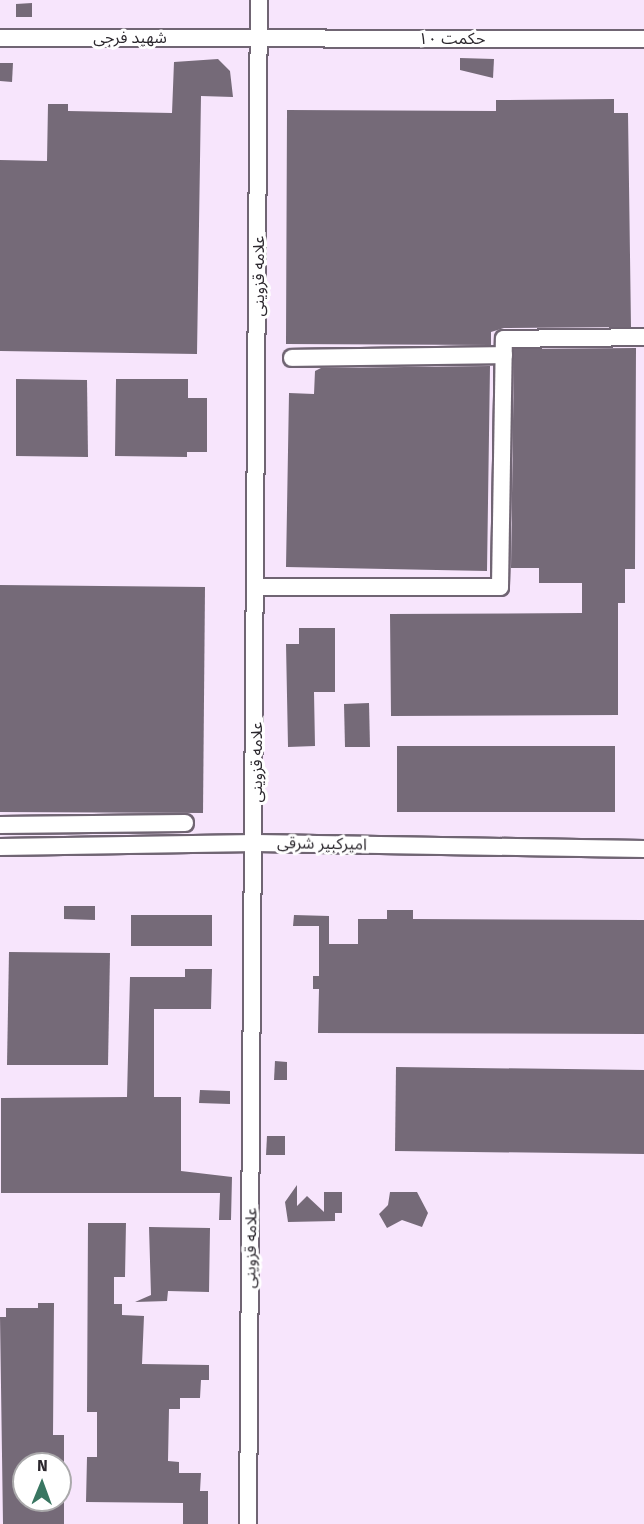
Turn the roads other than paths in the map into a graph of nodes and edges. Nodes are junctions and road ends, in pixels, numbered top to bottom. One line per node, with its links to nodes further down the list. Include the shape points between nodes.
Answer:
1 (259, 0): 3 (street, علامه قزوینی)
2 (0, 38): 3 (street, شهید فرجی)
3 (260, 38): 4 (street, حکمت ۱۰); 8 (street, علامه قزوینی)
4 (644, 39)
5 (644, 337): 6 (street, via 504,339)
6 (504, 355): 7 (street); 8 (street, via 500,587)
7 (292, 358)
8 (258, 587): 11 (street, علامه قزوینی)
9 (185, 823): 10 (street)
10 (0, 825)
11 (256, 843): 12 (street, امیرکبیر شرقی); 13 (street, امیرکبیر شرقی); 14 (street, علامه قزوینی)
12 (0, 847)
13 (644, 849)
14 (248, 1524)

